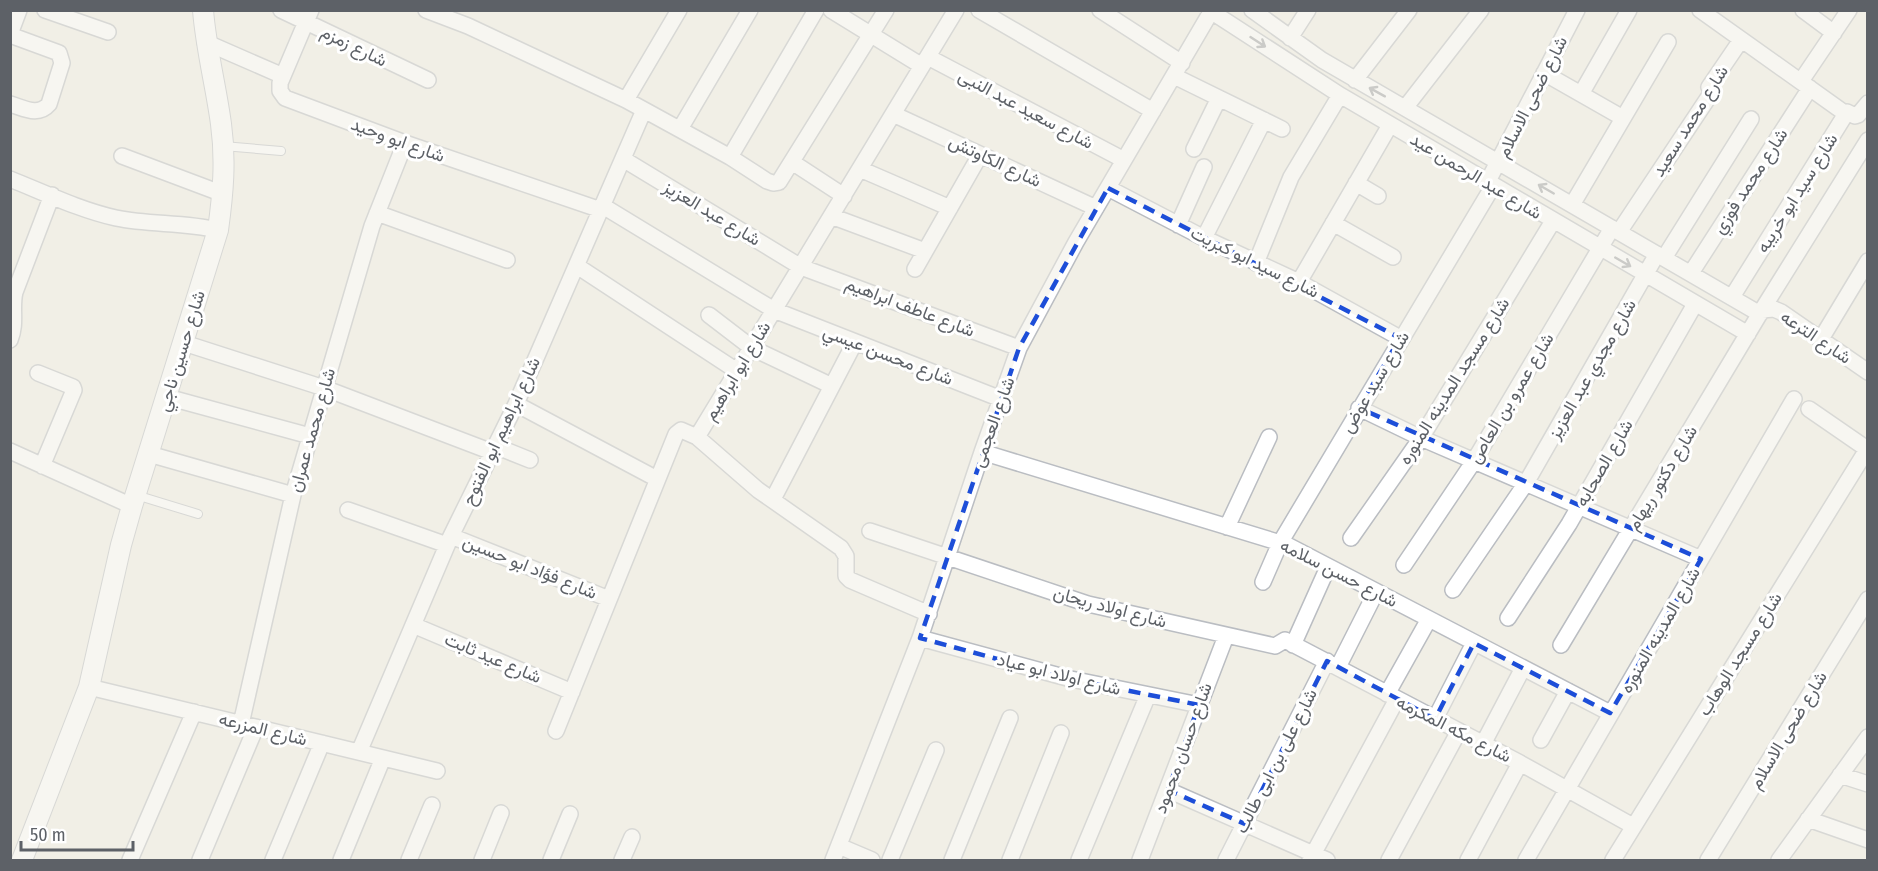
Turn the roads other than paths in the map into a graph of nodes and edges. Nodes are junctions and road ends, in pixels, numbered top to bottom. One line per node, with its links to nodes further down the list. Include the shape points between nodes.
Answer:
1 (19, 10): 27 (street)
2 (45, 10): 25 (street)
3 (203, 10): 31 (street, شارع حسين ناجي)
4 (281, 10): 24 (street, شارع زمزم)
5 (426, 10): 43 (street)
6 (679, 10): 43 (street)
7 (750, 10): 55 (street)
8 (816, 10): 64 (street)
9 (831, 10): 28 (street, شارع سعيد عبد النبى)
10 (886, 10): 28 (street)
11 (956, 10): 33 (street, شارع ابو ابراهيم)
12 (979, 10): 48 (street)
13 (1100, 10): 34 (street)
14 (1252, 10): 29 (street, شارع عبد الرحمن عيد)
15 (1308, 10): 29 (street)
16 (1409, 10): 38 (street)
17 (1480, 10): 46 (street)
18 (1577, 10): 35 (street, شارع ضحى الاسلام)
19 (1629, 10): 40 (street)
20 (1701, 10): 30 (street)
21 (1803, 10): 26 (street)
22 (1849, 10): 26 (street, شارع محمد فوزي)
23 (1211, 11): 34 (street, شارع العجمى); 41 (street, شارع عبد الرحمن عيد, one-way to 41)
24 (308, 16): 36 (street); 37 (street, شارع زمزم)
25 (108, 32)
26 (1834, 33): 39 (street, شارع محمد فوزي)
27 (10, 34): 45 (street, via 62,57 45,108 34,112)
28 (871, 35): 33 (street, شارع سعيد عبد النبى); 67 (street)
29 (1290, 38): 38 (street, شارع عبد الرحمن عيد)
30 (1742, 40): 39 (street); 89 (street, شارع محمد سعيد, via 1709,87 1712,92)
31 (205, 42): 36 (street); 59 (street, شارع حسين ناجي)
32 (1668, 42): 51 (street)
33 (925, 62): 49 (street, شارع ابو ابراهيم); 66 (street, شارع سعيد عبد النبى)
34 (1178, 69): 42 (street); 48 (street, شارع العجمى)
35 (1544, 73): 40 (street); 68 (street, شارع ضحى الاسلام)
36 (283, 76): 58 (street, شارع ابو وحيد, via 280,91 285,98)
37 (428, 80)
38 (1355, 80): 46 (street, شارع عبد الرحمن عيد, one-way to 38)
39 (1805, 85): 50 (street); 101 (street, شارع محمد فوزي)
40 (1581, 94): 51 (street)
41 (1340, 95): 54 (street, شارع عبد الرحمن عيد); 97 (street, via 1291,177)
42 (1219, 98): 53 (street); 60 (street)
43 (626, 100): 47 (street)
44 (1868, 103): 50 (street, شارع سيد ابو خريبه, via 1858,115 1848,111)
45 (10, 104)
46 (1405, 108): 68 (street, شارع عبد الرحمن عيد)
47 (644, 110): 55 (street); 65 (street, شارع ابراهيم ابو الفتوح)
48 (1154, 111): 66 (street, شارع العجمى)
49 (893, 114): 62 (street, شارع الكاوتش); 70 (street, شارع ابو ابراهيم)
50 (1846, 114): 104 (street, شارع سيد ابو خريبه)
51 (1623, 118): 79 (street)
52 (1751, 119): 93 (street, شارع مجدي عبد العزيز)
53 (1264, 120): 56 (street); 90 (street)
54 (1390, 125): 71 (street); 72 (street, شارع عبد الرحمن عيد)
55 (680, 129): 64 (street)
56 (1282, 129)
57 (1868, 140): 107 (street, شارع دكتور ريهام)
58 (405, 143): 80 (street, شارع ابو وحيد); 83 (street, شارع محمد عمران)
59 (223, 146): 61 (lane); 75 (street, شارع حسين ناجي)
60 (1194, 149)
61 (281, 151)
62 (980, 155): 81 (street); 82 (street, شارع الكاوتش)
63 (122, 156): 75 (street)
64 (730, 157): 67 (street, via 773,183 779,182)
65 (623, 159): 80 (street, شارع ابراهيم ابو الفتوح); 99 (street, شارع عبد العزيز)
66 (1124, 160): 74 (street, شارع العجمى)
67 (792, 162): 77 (street)
68 (1498, 162): 72 (street, شارع ضحى الاسلام); 79 (street, شارع عبد الرحمن عيد, one-way to 68)
69 (1204, 167): 87 (street)
70 (860, 169): 77 (street, شارع ابو ابراهيم); 81 (street)
71 (1356, 183): 78 (street); 86 (street)
72 (1490, 184): 85 (street, شارع عبد الرحمن عيد); 110 (street, شارع سيد عوض)
73 (12, 185): 76 (street)
74 (1108, 188): 82 (street, شارع العجمى); 87 (street, شارع سيد ابو كبريت)
75 (223, 194): 88 (street, شارع حسين ناجي)
76 (52, 195): 88 (street, via 114,217); 112 (street, via 15,292 15,324)
77 (843, 196): 84 (street, شارع ابو ابراهيم)
78 (1378, 196)
79 (1572, 205): 89 (street, شارع عبد الرحمن عيد)
80 (602, 208): 98 (street, شارع ابراهيم ابو الفتوح); 106 (street, شارع ابو وحيد)
81 (950, 208): 92 (street)
82 (1096, 208): 116 (street, شارع العجمى)
83 (377, 213): 95 (street); 121 (street, شارع محمد عمران)
84 (831, 216): 92 (street); 99 (street, شارع ابو ابراهيم)
85 (1553, 221): 91 (street, شارع عبد الرحمن عيد); 131 (street, شارع مسجد المدينه المنوره)
86 (1333, 223): 94 (street); 103 (street)
87 (1178, 225): 90 (street, شارع سيد ابو كبريت)
88 (218, 230): 114 (street, شارع حسين ناجي)
89 (1616, 230): 91 (street, شارع عمرو بن العاص); 93 (street, شارع عبد الرحمن عيد)
90 (1204, 238): 97 (street, شارع سيد ابو كبريت)
91 (1600, 248): 102 (street, شارع عبد الرحمن عيد, one-way to 102); 138 (street, شارع عمرو بن العاص)
92 (925, 251): 100 (street)
93 (1661, 256): 101 (street, شارع عبد الرحمن عيد); 102 (street, شارع مجدي عبد العزيز)
94 (1393, 257)
95 (507, 260)
96 (1868, 261): 111 (street)
97 (1256, 263): 103 (street, شارع سيد ابو كبريت)
98 (577, 266): 117 (street); 125 (street, شارع ابراهيم ابو الفتوح)
99 (801, 267): 106 (street, شارع ابو ابراهيم); 116 (street, شارع عاطف ابراهيم)
100 (915, 269)
101 (1690, 273): 104 (street, شارع عبد الرحمن عيد)
102 (1646, 275): 105 (street, شارع عبد الرحمن عيد); 141 (street, شارع مجدي عبد العزيز)
103 (1299, 282): 110 (street, شارع سيد ابو كبريت)
104 (1732, 297): 107 (street, شارع عبد الرحمن عيد)
105 (1695, 304): 109 (street, شارع عبد الرحمن عيد); 145 (street, شارع الصحابه)
106 (774, 310): 113 (street, شارع محسن عيسي); 115 (street, شارع ابو ابراهيم)
107 (1761, 312): 109 (street, شارع دكتور ريهام); 111 (street, شارع الترعه, via 1781,312)
108 (709, 315): 115 (street)
109 (1748, 334): 149 (street, شارع دكتور ريهام)
110 (1400, 338): 126 (street, شارع سيد عوض)
111 (1821, 339): 119 (street, شارع الترعه)
112 (10, 340)
113 (855, 342): 120 (street); 123 (street, شارع محسن عيسي)
114 (184, 344): 121 (street); 122 (street, شارع حسين ناجي)
115 (752, 348): 117 (street, شارع ابو ابراهيم); 120 (street)
116 (1020, 348): 123 (street, شارع العجمى)
117 (737, 371): 129 (street, شارع ابو ابراهيم)
118 (38, 372): 139 (street, via 74,390)
119 (1868, 372)
120 (832, 386): 143 (street)
121 (324, 388): 128 (street, شارع محمد عمران); 133 (street)
122 (167, 397): 128 (street); 136 (street, شارع حسين ناجي)
123 (1002, 399): 135 (street, شارع العجمى)
124 (1794, 399): 155 (street, شارع المدينه المنوره)
125 (516, 404): 133 (street, شارع ابراهيم ابو الفتوح); 140 (street)
126 (1359, 408): 131 (street); 153 (street, شارع سيد عوض)
127 (1809, 409): 132 (street)
128 (310, 436): 142 (street, شارع محمد عمران)
129 (697, 437): 140 (street, شارع ابو ابراهيم, via 685,430 678,432); 143 (street)
130 (1269, 437): 148 (street)
131 (1420, 438): 138 (street); 151 (street, شارع مسجد المدينه المنوره)
132 (1867, 448): 207 (street, شارع مسجد الوهاب)
133 (494, 449): 137 (street); 152 (street, شارع ابراهيم ابو الفتوح)
134 (10, 451): 139 (street)
135 (982, 452): 148 (street, شارع حسن سلامه); 154 (street, شارع العجمى)
136 (150, 454): 142 (street); 144 (street, شارع حسين ناجي)
137 (530, 460)
138 (1474, 460): 141 (street); 156 (street, شارع عمرو بن العاص)
139 (42, 465): 144 (street)
140 (657, 479): 161 (street, شارع ابو ابراهيم)
141 (1526, 483): 145 (street); 159 (street, شارع مجدي عبد العزيز)
142 (293, 495): 185 (street, شارع محمد عمران)
143 (773, 499): 163 (street, via 841,548 850,580)
144 (134, 500): 147 (lane); 175 (street, شارع حسين ناجي)
145 (1580, 506): 149 (street); 164 (street, شارع الصحابه)
146 (348, 510): 152 (street, شارع فؤاد ابو حسين)
147 (198, 514)
148 (1227, 526): 153 (street, شارع حسن سلامه)
149 (1631, 528): 155 (street); 171 (street, شارع دكتور ريهام)
150 (870, 531): 154 (street, شارع اولاد ريحان)
151 (1351, 538)
152 (449, 540): 161 (street, شارع فؤاد ابو حسين); 166 (street, شارع ابراهيم ابو الفتوح)
153 (1280, 543): 157 (street, شارع حسن سلامه); 158 (street, شارع سيد عوض)
154 (947, 557): 163 (street, شارع العجمى); 167 (street, شارع اولاد ريحان, via 1088,604)
155 (1701, 559): 182 (street, شارع المدينه المنوره)
156 (1404, 565)
157 (1328, 567): 160 (street, شارع حسن سلامه); 170 (street)
158 (1263, 582)
159 (1453, 590)
160 (1376, 592): 165 (street, شارع حسن سلامه); 173 (street, شارع على بن ابى طالب)
161 (609, 599): 177 (street, شارع ابو ابراهيم)
162 (1868, 599): 232 (street, شارع ضحى الاسلام)
163 (929, 614): 168 (street, شارع العجمى)
164 (1508, 618)
165 (1429, 619): 169 (street, شارع حسن سلامه); 179 (street)
166 (413, 625): 177 (street, شارع عيد ثابت); 194 (street, شارع ابراهيم ابو الفتوح)
167 (1226, 636): 172 (street, شارع اولاد ريحان); 180 (street, شارع حسان محمود)
168 (920, 638): 178 (street, شارع اولاد ابو عياد); 210 (street, شارع العجمى)
169 (1474, 643): 174 (street, شارع حسن سلامه); 184 (street)
170 (1293, 645): 172 (street, شارع مكه المكرمه, via 1283,640); 173 (street, شارع مكه المكرمه)
171 (1561, 645)
172 (1275, 646)
173 (1332, 664): 179 (street, شارع مكه المكرمه); 206 (street, شارع على بن ابى طالب)
174 (1523, 668): 176 (street, شارع حسن سلامه); 192 (street)
175 (89, 687): 181 (street, شارع المزرعه); 212 (street, شارع حسين ناجي)
176 (1568, 691): 182 (street, شارع حسن سلامه); 190 (street)
177 (572, 692): 186 (street, شارع ابو ابراهيم)
178 (1148, 695): 180 (street, شارع اولاد ابو عياد); 225 (street)
179 (1392, 696): 184 (street, شارع مكه المكرمه); 211 (street)
180 (1199, 705): 201 (street, شارع حسان محمود)
181 (194, 712): 185 (street, شارع المزرعه); 213 (street)
182 (1610, 713): 200 (street, شارع المدينه المنوره)
183 (1010, 718): 223 (street)
184 (1435, 719): 187 (street, شارع مكه المكرمه)
185 (249, 726): 191 (street, شارع المزرعه); 214 (street, شارع محمد عمران)
186 (556, 730)
187 (1459, 731): 192 (street, شارع مكه المكرمه); 228 (street)
188 (1061, 733): 224 (street)
189 (1868, 737): 198 (street)
190 (1541, 740)
191 (322, 743): 194 (street, شارع المزرعه); 215 (street)
192 (1483, 744): 196 (street, شارع مكه المكرمه)
193 (936, 750): 222 (street)
194 (359, 752): 195 (street, شارع المزرعه)
195 (384, 758): 197 (street, شارع المزرعه); 216 (street)
196 (1520, 763): 200 (street, شارع مكه المكرمه); 229 (street)
197 (437, 771)
198 (1840, 775): 199 (street); 205 (street)
199 (1868, 784)
200 (1567, 788): 207 (street, شارع مكه المكرمه); 230 (street, شارع المدينه المنوره)
201 (1168, 790): 206 (street); 226 (street, شارع حسان محمود)
202 (432, 805): 217 (street)
203 (501, 813): 218 (street)
204 (570, 814): 219 (street)
205 (1808, 819): 209 (street); 233 (street)
206 (1245, 824): 211 (street); 227 (street, شارع على بن ابى طالب)
207 (1634, 826): 231 (street, شارع مسجد الوهاب)
208 (632, 837): 220 (street)
209 (1868, 840)
210 (836, 853): 221 (street)
211 (1317, 859)
212 (22, 861)
213 (130, 861)
214 (200, 861)
215 (273, 861)
216 (341, 861)
217 (410, 861)
218 (482, 861)
219 (551, 861)
220 (622, 861)
221 (872, 861)
222 (890, 861)
223 (952, 861)
224 (1010, 861)
225 (1079, 861)
226 (1140, 861)
227 (1226, 861)
228 (1389, 861)
229 (1467, 861)
230 (1526, 861)
231 (1613, 861)
232 (1708, 861)
233 (1779, 861)

